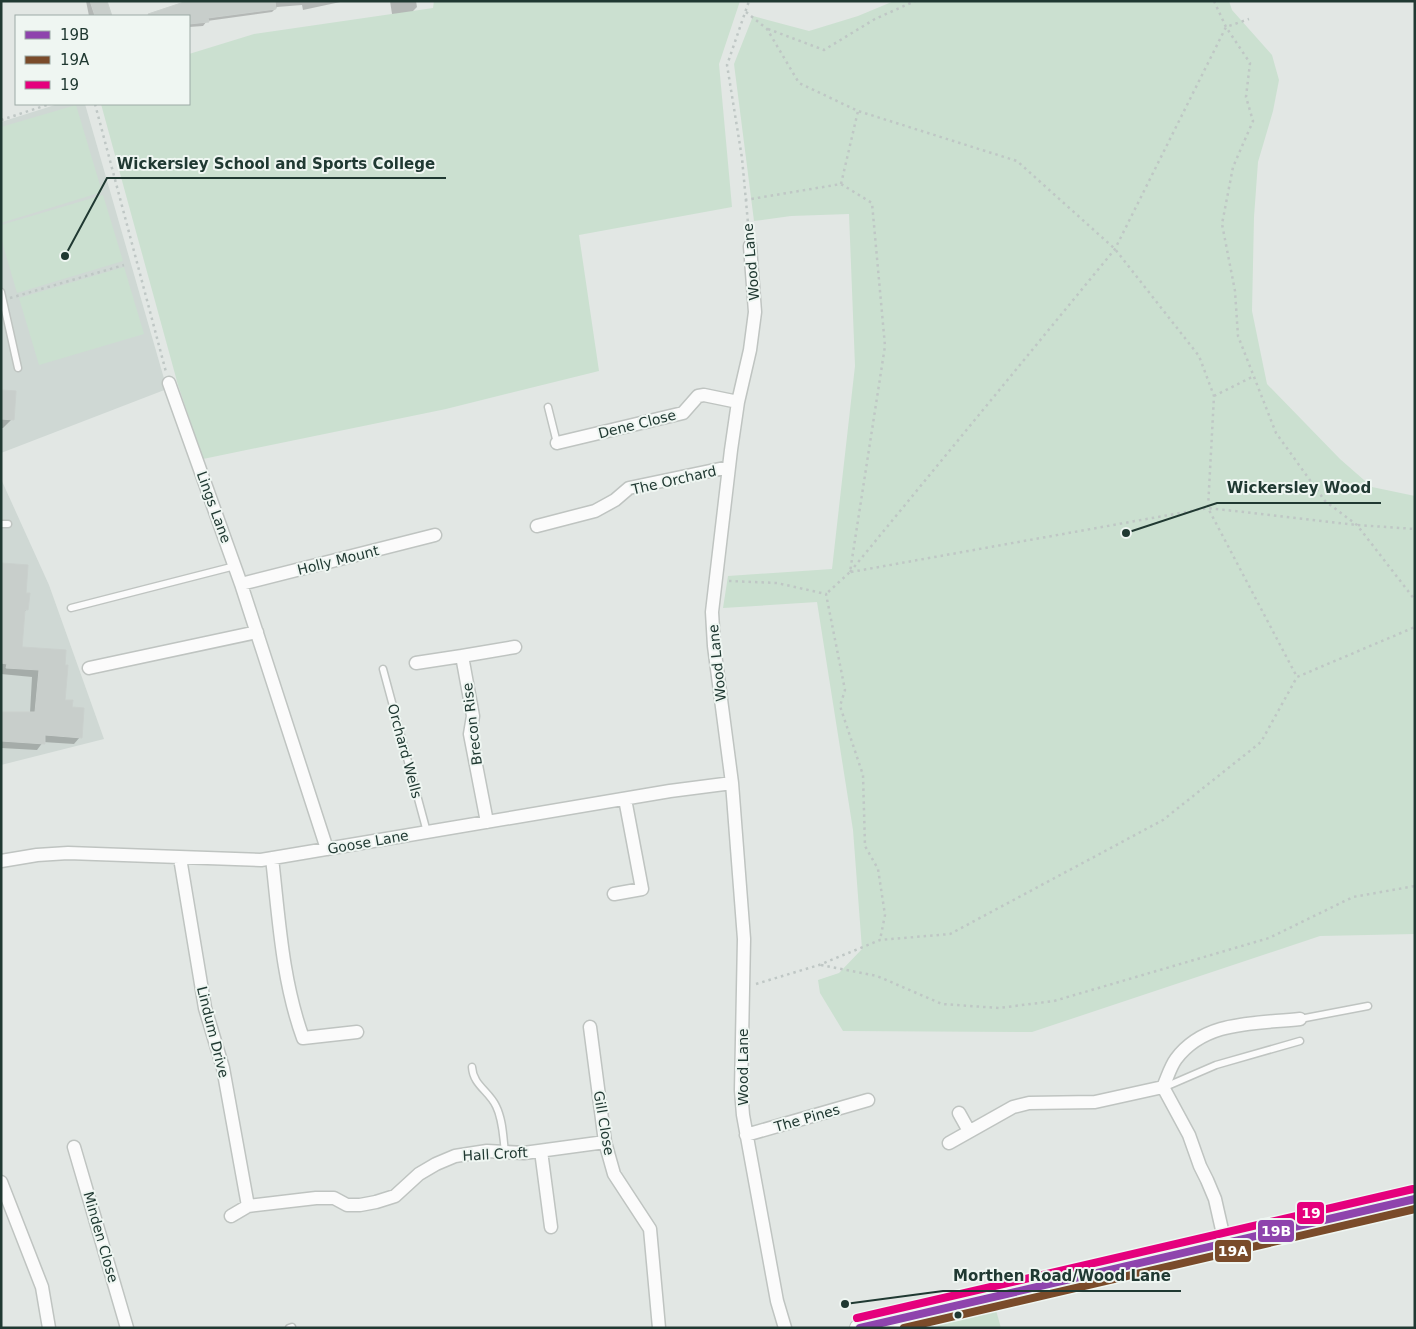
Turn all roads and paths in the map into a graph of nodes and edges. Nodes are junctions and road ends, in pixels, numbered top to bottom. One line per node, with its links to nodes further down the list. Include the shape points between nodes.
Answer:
1 (749, 1): 4 (path, Wood Lane)
2 (915, 1): 7 (path, via 875,19 824,50)
3 (1214, 1): 6 (path)
4 (746, 12): 7 (path); 13 (path, Wood Lane, via 727,65)
5 (1249, 19): 6 (path)
6 (1226, 27): 15 (path); 20 (path, via 1250,63 1246,97 1253,121 1232,167 1222,224 1235,290 1238,336)
7 (767, 29): 10 (path, via 799,83)
8 (47, 105): 11 (path)
9 (95, 105): 21 (path)
10 (858, 111): 12 (path); 15 (path, via 1017,161)
11 (1, 120)
12 (841, 184): 13 (path); 33 (path, via 872,203 884,346)
13 (746, 200): 14 (path, Wood Lane)
14 (750, 246): 23 (street, Wood Lane, via 755,312)
15 (1115, 249): 22 (path, via 1199,356); 33 (path)
16 (124, 265): 18 (path)
17 (1, 292): 18 (lane)
18 (4, 299): 19 (lane)
19 (18, 368)
20 (1254, 376): 22 (path); 28 (path, via 1276,433 1325,501)
21 (169, 383): 32 (street, Lings Lane)
22 (1214, 396): 27 (path)
23 (738, 402): 25 (street, Dene Close, via 698,396 683,413); 26 (street, Wood Lane)
24 (548, 407): 25 (lane)
25 (557, 443)
26 (729, 467): 29 (street, The Orchard, via 629,488 595,511); 34 (street, Wood Lane)
27 (1208, 508): 28 (path); 33 (path); 46 (path)
28 (1357, 525): 30 (path); 37 (path)
29 (537, 526)
30 (1415, 528)
31 (435, 535): 35 (street, Holly Mount)
32 (235, 566): 35 (street, Lings Lane); 38 (lane)
33 (850, 572): 36 (path)
34 (715, 579): 36 (path, via 777,583); 47 (street, Wood Lane, via 712,612 714,646)
35 (241, 584): 40 (street, Lings Lane)
36 (826, 594): 57 (path, via 845,690 840,706 863,775 865,846 878,869 885,915)
37 (1415, 600)
38 (71, 608)
39 (1415, 627): 46 (path)
40 (257, 632): 44 (street); 51 (street, Lings Lane)
41 (515, 647): 42 (street)
42 (462, 656): 43 (street); 49 (street, Brecon Rise, via 472,716 470,734)
43 (416, 663)
44 (89, 668)
45 (383, 669): 50 (lane, Orchard Wells)
46 (1297, 677): 57 (path, via 1262,742 1163,820 950,934)
47 (732, 783): 48 (street, Goose Lane); 59 (street, Wood Lane, via 744,939)
48 (624, 799): 49 (street, Goose Lane); 56 (street, via 642,889)
49 (488, 822): 50 (street, Goose Lane)
50 (428, 832): 51 (street, Goose Lane)
51 (327, 849): 53 (street, Goose Lane)
52 (180, 858): 53 (street, Goose Lane); 54 (street, Goose Lane, via 68,854); 78 (street, Lindum Drive, via 205,1008 223,1068)
53 (272, 858): 63 (street, via 286,974 303,1038)
54 (1, 861)
55 (1415, 886): 58 (path, via 1353,897 1269,938 1054,1001 999,1008 942,1004 877,976)
56 (614, 894)
57 (880, 940): 58 (path)
58 (820, 965): 59 (path)
59 (744, 988): 70 (street, Wood Lane, via 741,1090)
60 (1368, 1006): 61 (lane)
61 (1300, 1019): 66 (street, via 1217,1028 1193,1041 1175,1060)
62 (590, 1028): 71 (street, Gill Close)
63 (357, 1032)
64 (1300, 1041): 66 (lane, via 1216,1065)
65 (472, 1067): 75 (lane, via 480,1088 493,1099 498,1109)
66 (1164, 1088): 69 (street, via 1095,1102 1029,1103 1013,1107); 81 (street, via 1208,1180)
67 (868, 1100): 70 (street, The Pines)
68 (959, 1113): 69 (street)
69 (969, 1131): 72 (street)
70 (746, 1135): 86 (street, Wood Lane)
71 (605, 1142): 74 (street, Hall Croft); 85 (street, Gill Close, via 614,1174 650,1230)
72 (949, 1143)
73 (74, 1146): 84 (street, Minden Close)
74 (541, 1151): 75 (street, Hall Croft); 80 (street, Hall Croft)
75 (505, 1152): 78 (street, Hall Croft, via 455,1156 419,1174 395,1196 360,1206 347,1205 334,1198)
76 (1, 1182): 83 (street, via 42,1288)
77 (1415, 1199): 81 (main road)
78 (248, 1206): 79 (street)
79 (231, 1216)
80 (551, 1227)
81 (1225, 1243): 82 (main road)
82 (887, 1325): 87 (main road)
83 (48, 1328)
84 (127, 1328)
85 (659, 1328)
86 (785, 1328)
87 (859, 1328)

